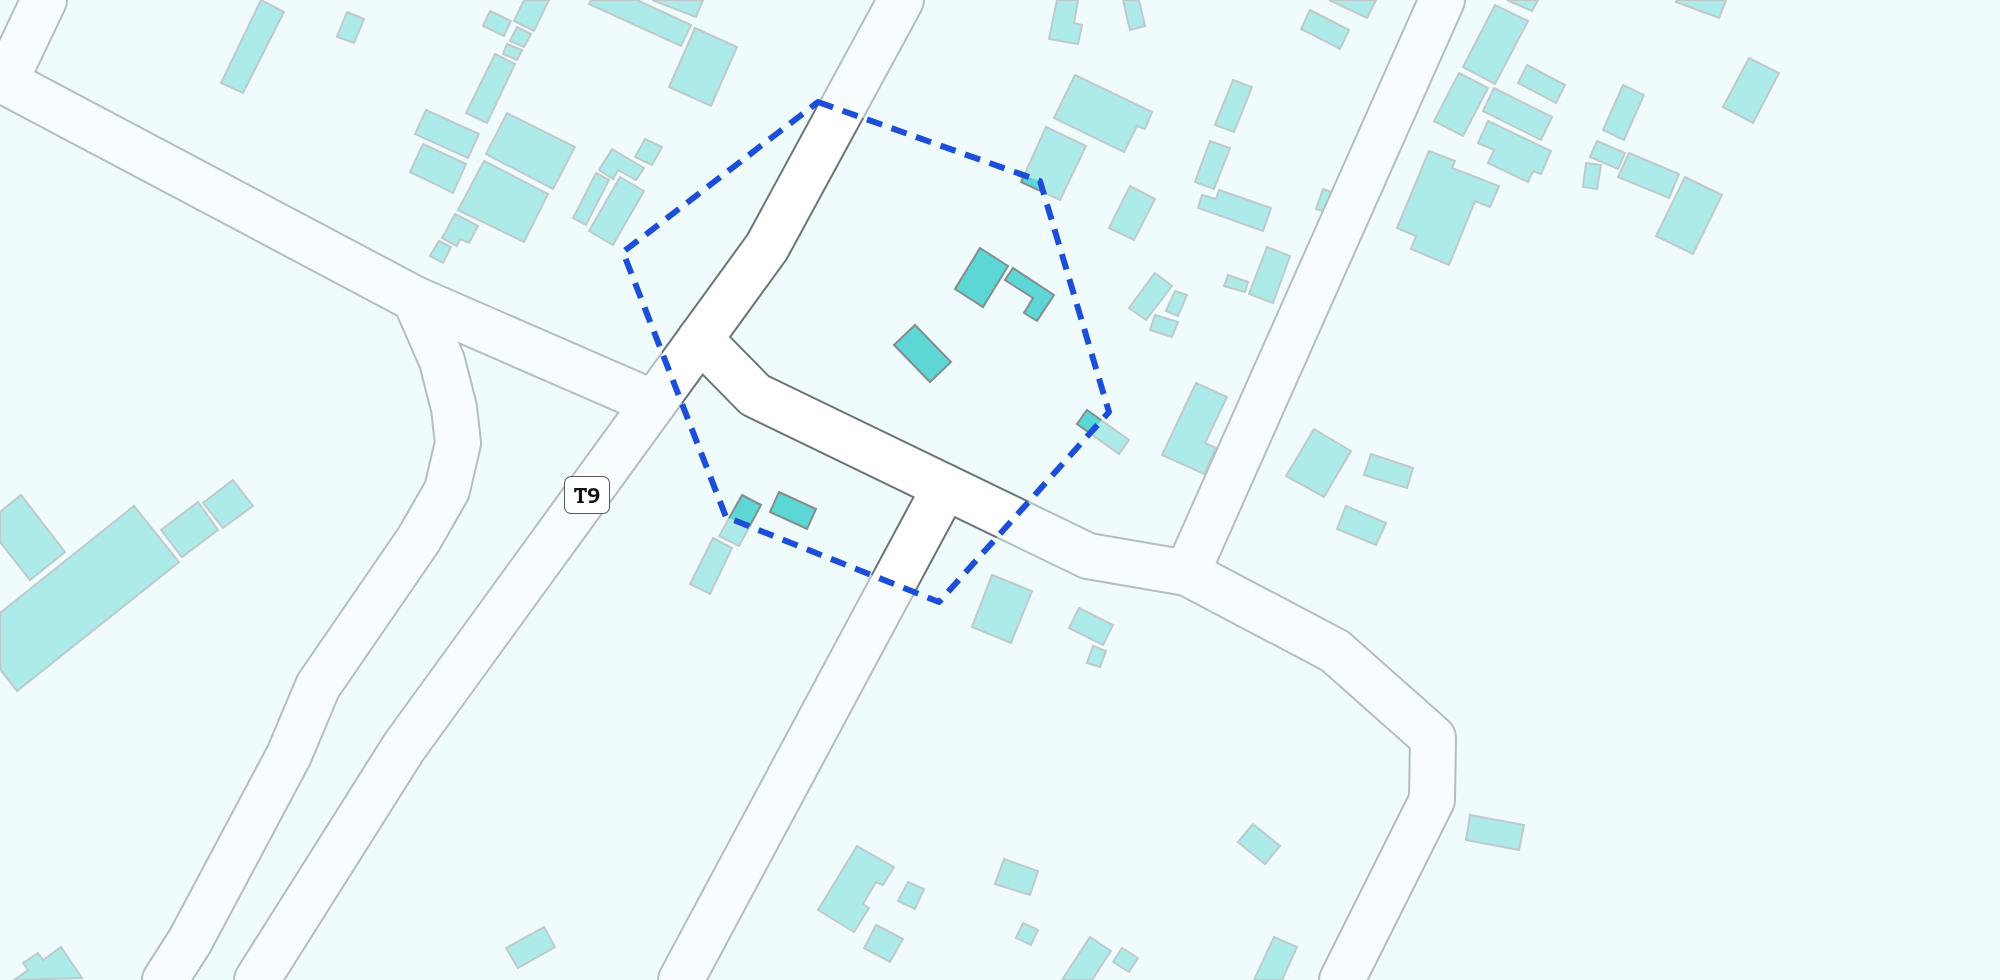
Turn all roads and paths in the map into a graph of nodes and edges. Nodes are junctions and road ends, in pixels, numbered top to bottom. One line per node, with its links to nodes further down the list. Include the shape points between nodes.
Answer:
1 (44, 0): 4 (main road)
2 (901, 0): 6 (main road, T9, via 767,247)
3 (1442, 0): 9 (main road)
4 (3, 80): 5 (main road)
5 (415, 299): 7 (main road); 10 (main road, via 442,361 454,408 458,443 447,490 318,686 289,755)
6 (700, 339): 7 (main road, T9); 8 (main road, via 755,395)
7 (654, 403): 11 (main road, T9, via 404,747)
8 (945, 487): 9 (main road, via 1088,556); 12 (main road)
9 (1187, 573): 13 (main road, via 1335,651 1433,738 1432,800)
10 (165, 980)
11 (257, 980)
12 (681, 980)
13 (1342, 980)

